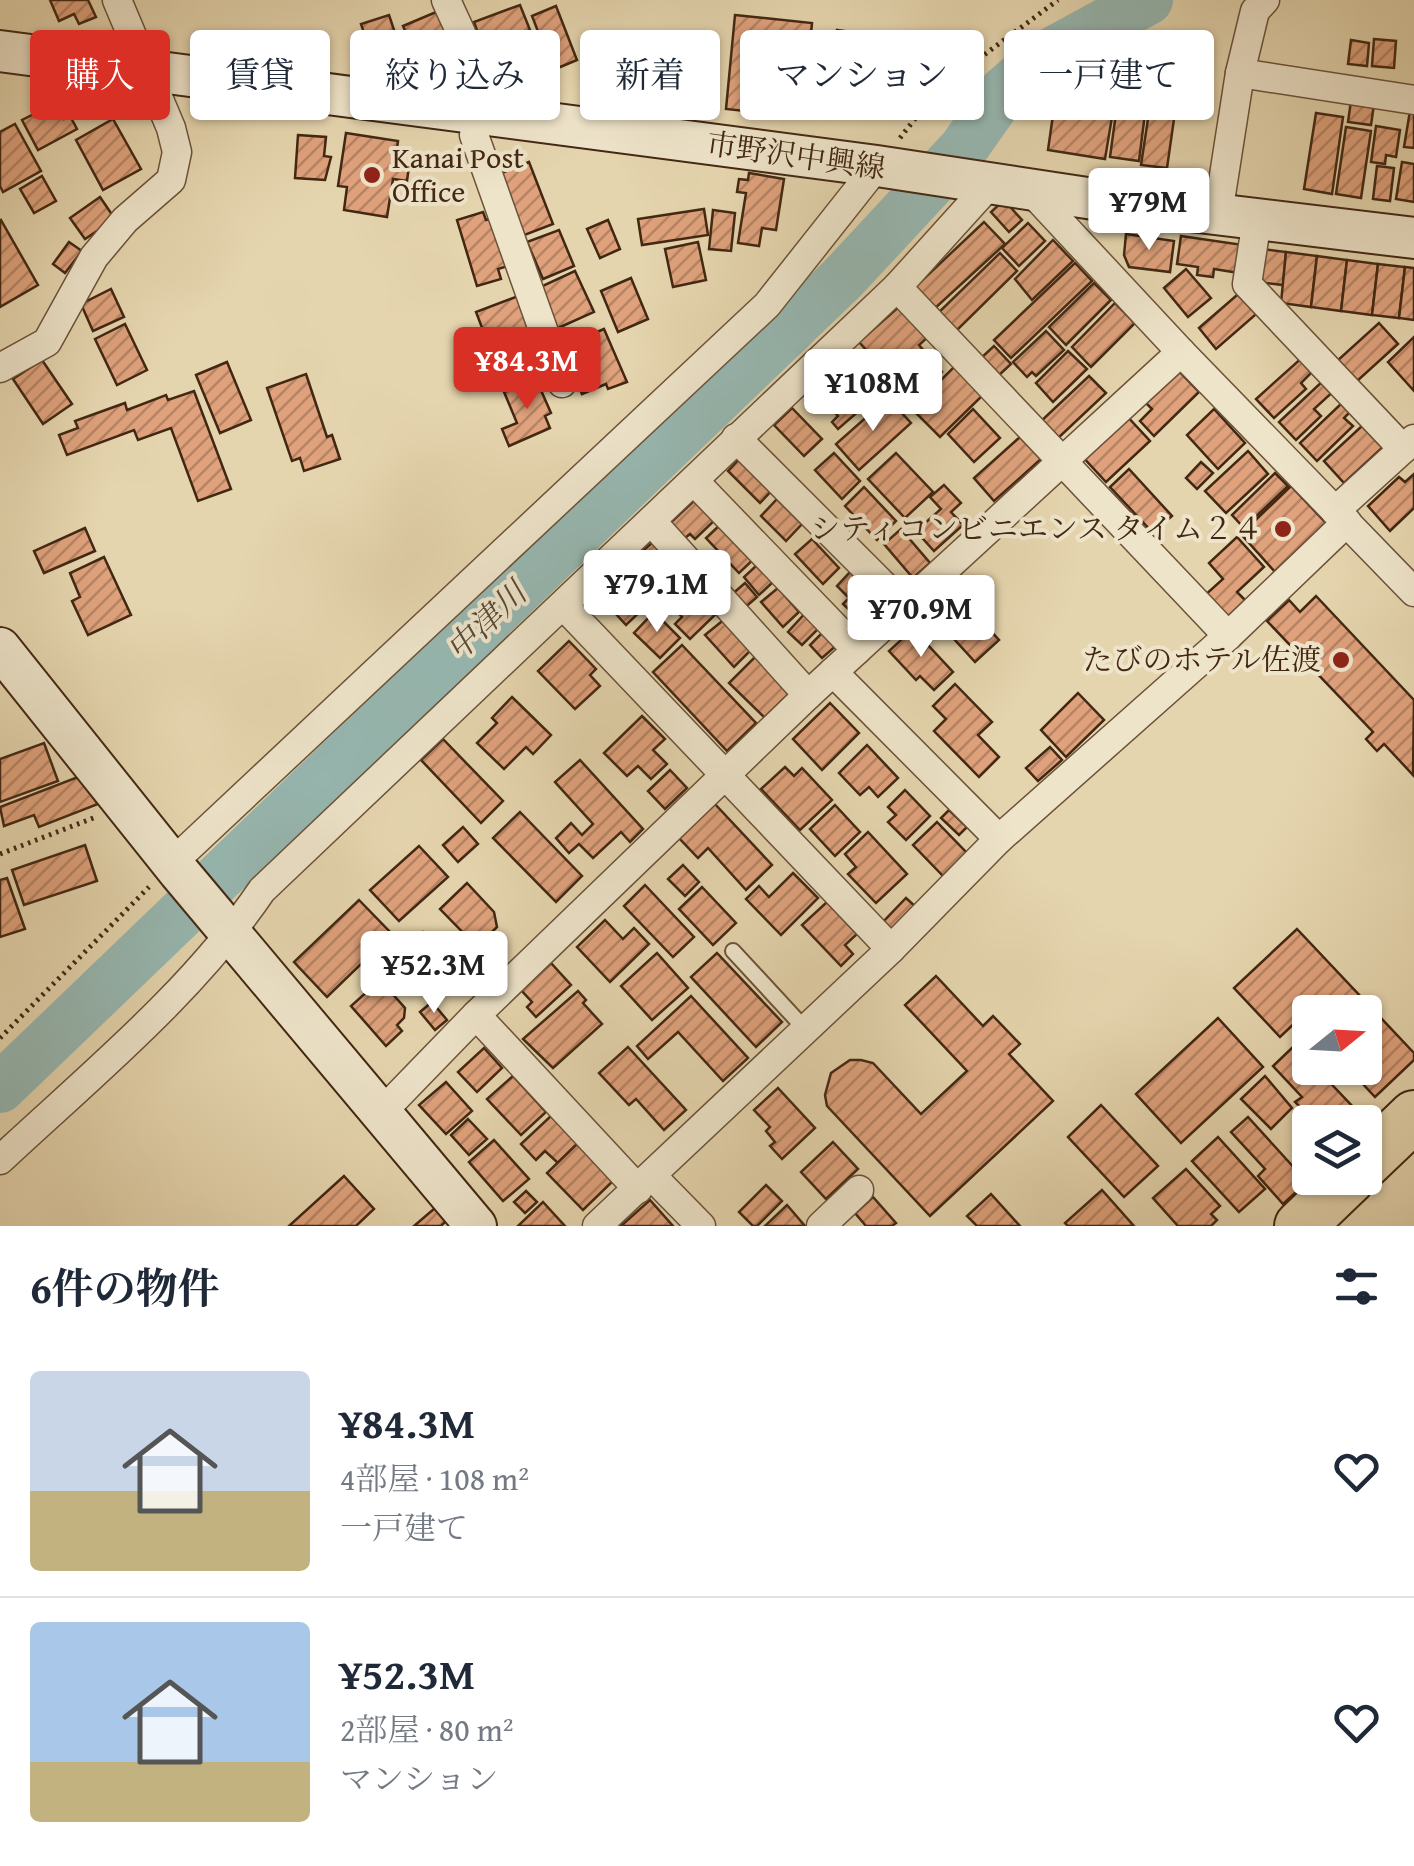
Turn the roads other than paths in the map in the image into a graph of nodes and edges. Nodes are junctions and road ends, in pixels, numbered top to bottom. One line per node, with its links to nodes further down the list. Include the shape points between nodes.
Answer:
1 (117, 0): 4 (street)
2 (446, 0): 5 (street)
3 (1264, 0): 9 (street, via 1255,10)
4 (128, 30)
5 (459, 30)
6 (0, 51): 7 (main road, 市野沢中興線)
7 (30, 55)
8 (170, 72): 10 (main road, 市野沢中興線)
9 (1240, 73): 11 (street); 18 (street)
10 (350, 96)
11 (1414, 100)
12 (167, 120): 22 (street, via 178,152 170,180 94,257 47,342)
13 (478, 120): 23 (street, via 474,135)
14 (526, 120): 15 (main road, 市野沢中興線)
15 (884, 167): 16 (main road, 市野沢中興線); 40 (street, via 767,305)
16 (979, 182): 17 (main road, 市野沢中興線); 20 (street)
17 (1030, 190): 18 (main road, 市野沢中興線); 21 (street)
18 (1238, 217): 19 (main road, 市野沢中興線); 25 (street, via 1247,284)
19 (1414, 238)
20 (897, 288): 24 (street); 26 (street)
21 (1181, 352): 26 (street); 28 (street)
22 (0, 368)
23 (562, 383)
24 (736, 438): 27 (street); 32 (street)
25 (1409, 444): 28 (street)
26 (1059, 462): 32 (street); 33 (street)
27 (694, 481): 29 (street); 35 (street)
28 (1341, 516): 30 (street); 33 (street)
29 (652, 522): 31 (street); 37 (street)
30 (1414, 592)
31 (563, 605): 38 (street); 41 (street)
32 (904, 606): 35 (street)
33 (1228, 636): 39 (street)
34 (0, 648): 40 (main road)
35 (857, 650): 36 (street)
36 (833, 672): 37 (street); 39 (street)
37 (808, 695): 38 (street)
38 (725, 778): 42 (street); 44 (street)
39 (999, 840): 42 (street)
40 (175, 868): 41 (main road)
41 (227, 929): 46 (main road); 49 (street, via 140,1028)
42 (891, 949): 45 (street)
43 (734, 952): 45 (lane)
44 (476, 1015): 46 (street); 50 (street)
45 (806, 1030): 50 (street)
46 (382, 1112): 53 (main road)
47 (1414, 1116): 48 (highway)
48 (1382, 1147)
49 (0, 1160)
50 (645, 1182): 54 (street); 55 (street)
51 (858, 1190): 56 (street)
52 (1332, 1195): 57 (highway)
53 (476, 1226)
54 (597, 1226)
55 (701, 1226)
56 (821, 1226)
57 (1300, 1226)

